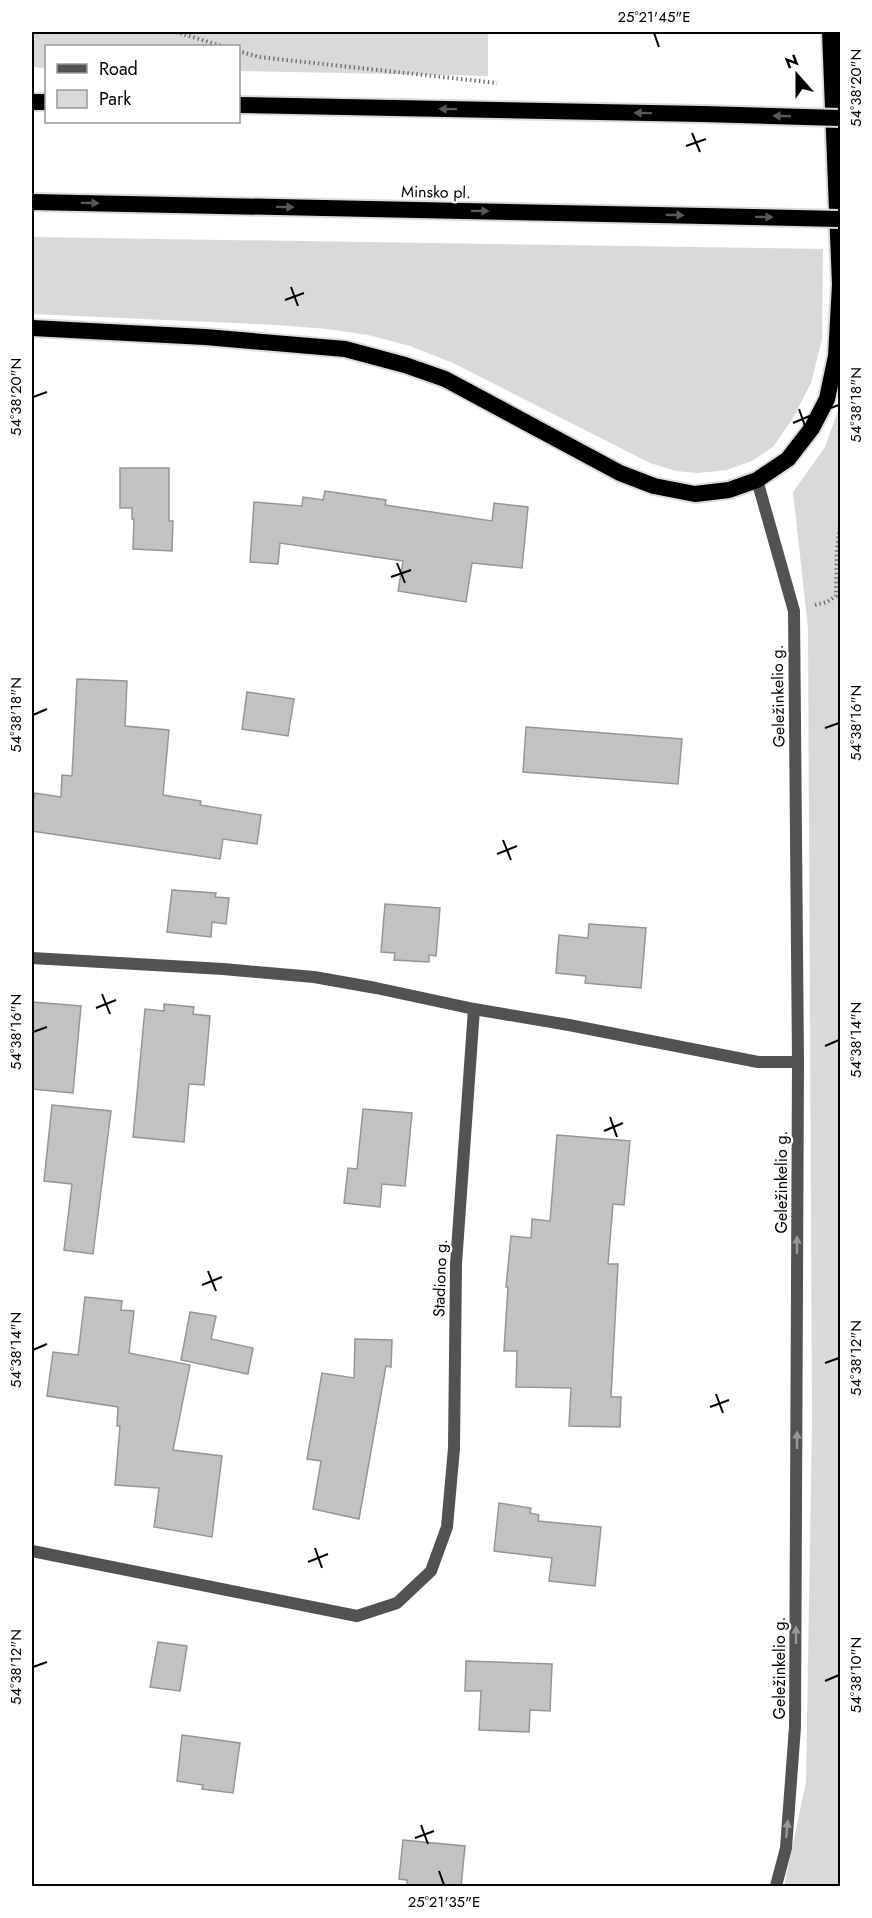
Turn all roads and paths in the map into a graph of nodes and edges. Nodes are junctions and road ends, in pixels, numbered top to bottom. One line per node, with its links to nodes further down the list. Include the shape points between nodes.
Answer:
1 (176, 32): 3 (path)
2 (830, 32): 11 (highway, via 840,285 836,356 827,399 812,428 788,459)
3 (219, 45)
4 (240, 52): 5 (path, via 259,57)
5 (508, 84)
6 (240, 105): 7 (highway, one-way to 6, bridge)
7 (840, 118)
8 (32, 202): 9 (highway, Minsko pl., one-way to 9, bridge)
9 (840, 219)
10 (32, 328): 11 (highway, via 345,349 445,379 620,473 654,486 695,494 729,490)
11 (756, 480): 13 (street, Geležinkelio g.)
12 (840, 524): 13 (path, via 836,596)
13 (794, 611): 16 (street, Geležinkelio g.)
14 (32, 958): 15 (street, via 314,977)
15 (474, 1009): 16 (street, via 758,1062); 17 (street, Stadiono g., via 456,1264 452,1471 447,1527 431,1571 397,1603 357,1616)
16 (798, 1062): 18 (street, Geležinkelio g., one-way to 16, via 786,1848 795,1727)
17 (32, 1551)
18 (776, 1887)

